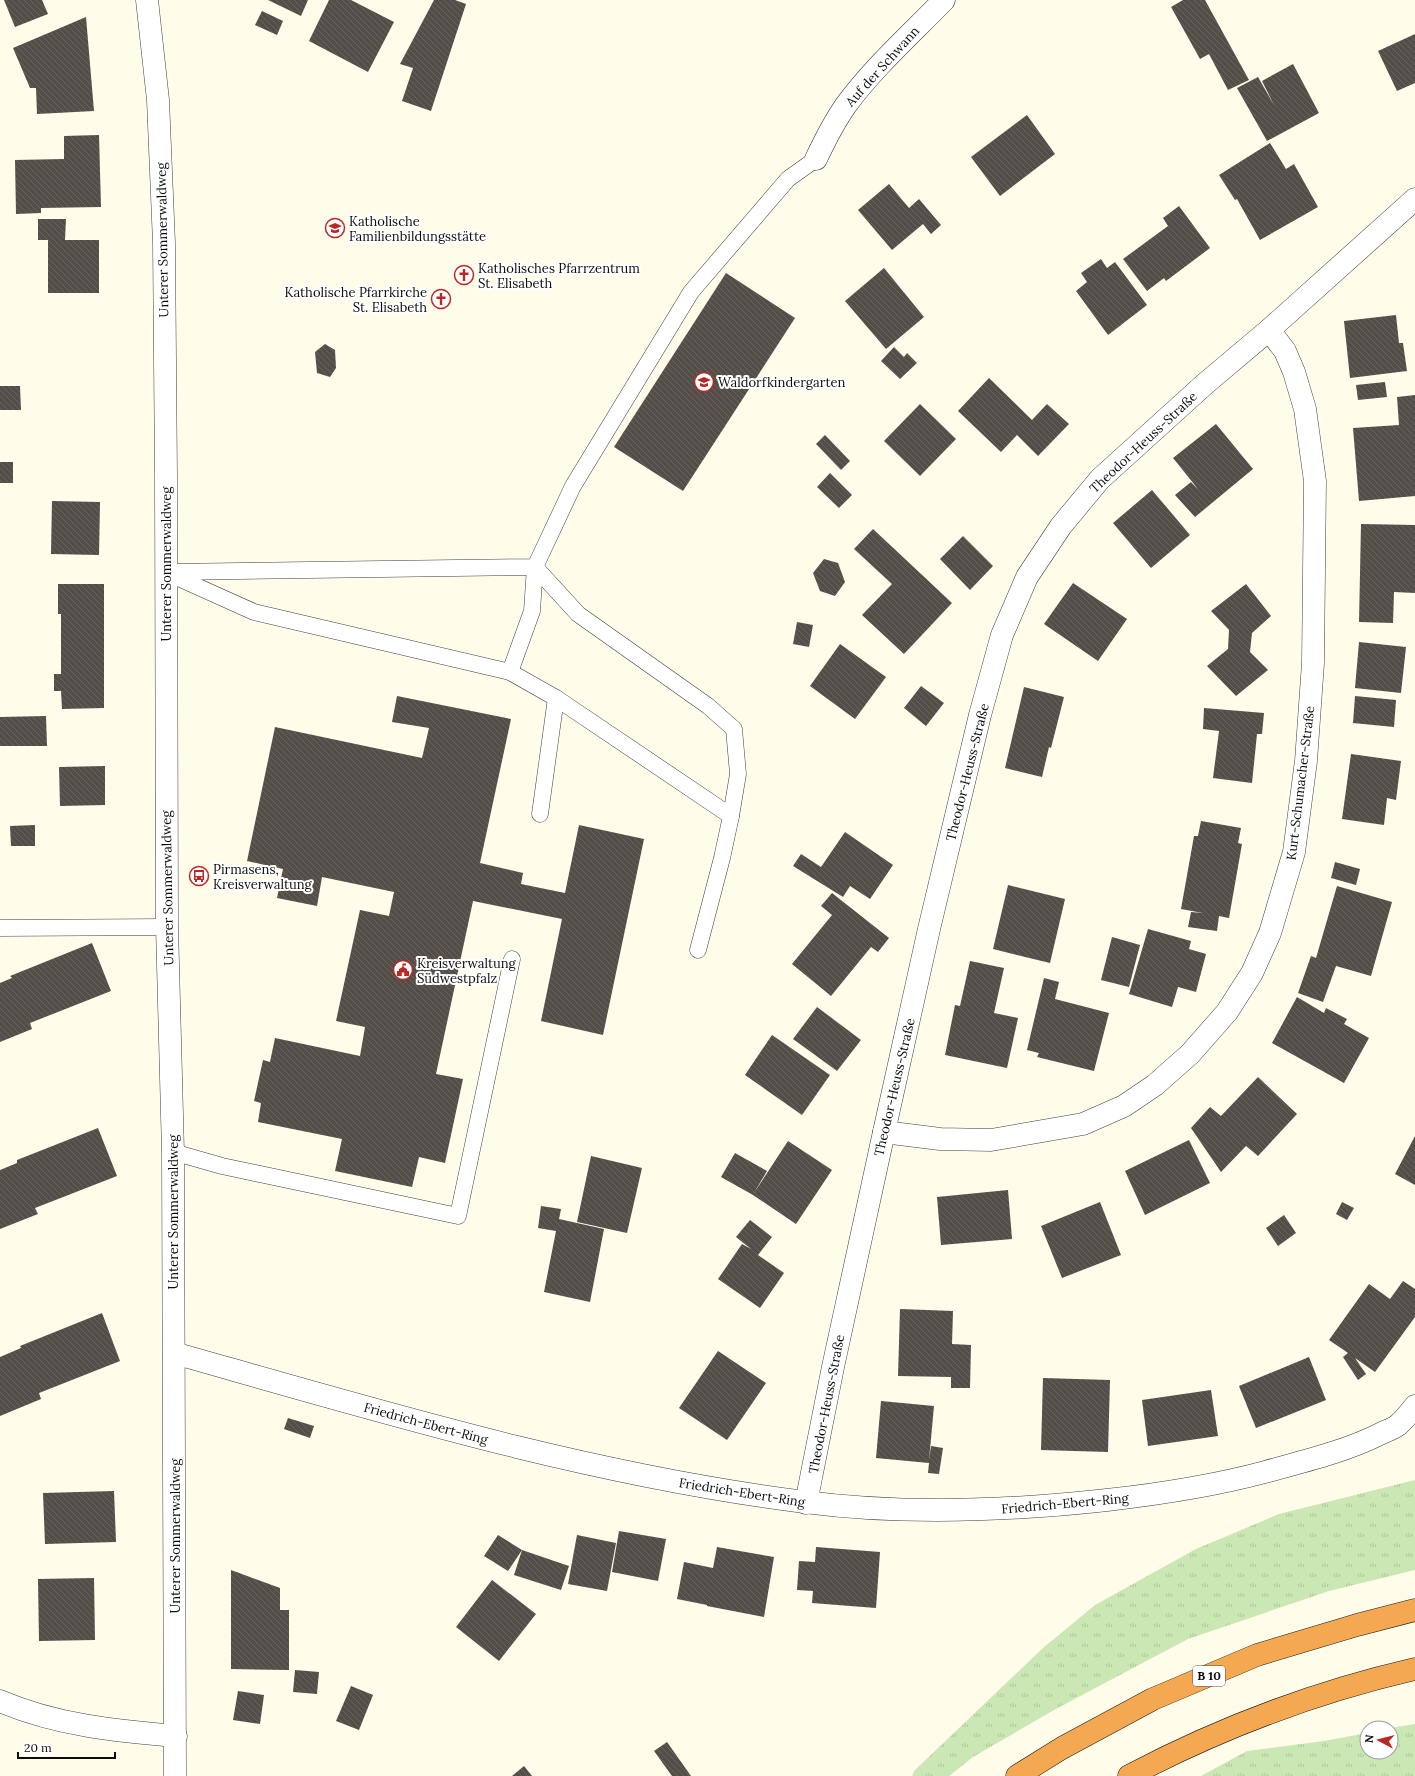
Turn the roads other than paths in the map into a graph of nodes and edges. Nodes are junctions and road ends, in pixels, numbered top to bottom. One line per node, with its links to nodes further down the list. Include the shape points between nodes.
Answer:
1 (147, 0): 7 (street, Unterer Sommerwaldweg, via 158,100 164,243)
2 (944, 0): 3 (street, Auf der Schwann, via 868,78 846,105 828,132)
3 (816, 158): 6 (lane, via 788,179 691,292 573,486)
4 (1415, 199): 5 (street, Theodor-Heuss-Straße)
5 (1269, 330): 16 (street, Theodor-Heuss-Straße, via 1100,479 1061,526 1027,577 1002,635 980,715); 16 (street, Kurt-Schumacher-Straße, via 1285,351 1294,372 1305,409 1315,481 1313,663 1306,761 1294,852 1270,933 1252,974 1227,1012 1190,1054 1155,1085 1124,1106 1082,1124 991,1140 940,1139)
6 (535, 568): 7 (lane); 8 (lane, via 532,611); 11 (lane, via 578,614 708,706 734,729 738,774)
7 (165, 572): 8 (lane, via 254,612); 13 (street, Unterer Sommerwaldweg)
8 (510, 672): 9 (lane)
9 (556, 698): 10 (lane); 11 (lane)
10 (540, 814)
11 (731, 816): 14 (lane)
12 (0, 928): 13 (lane)
13 (167, 928): 17 (street, Unterer Sommerwaldweg)
14 (698, 950)
15 (512, 959): 17 (lane, via 458,1216 222,1166)
16 (884, 1132): 20 (street, Theodor-Heuss-Straße)
17 (173, 1152): 18 (street, Unterer Sommerwaldweg)
18 (174, 1352): 20 (street, Friedrich-Ebert-Ring, via 464,1434 568,1460 648,1477); 24 (street, Unterer Sommerwaldweg)
19 (1415, 1406): 20 (street, Friedrich-Ebert-Ring, via 1398,1425 1362,1444 1243,1478 1163,1494 1066,1505 978,1510 894,1509)
20 (806, 1503)
21 (1415, 1610): 26 (highway, B 10, via 1250,1658 1153,1699 1062,1748)
22 (1415, 1669): 27 (highway, via 1375,1678 1280,1708 1178,1750)
23 (0, 1701): 24 (street, via 65,1722 118,1731)
24 (176, 1736): 25 (street, Unterer Sommerwaldweg)
25 (176, 1776)
26 (1017, 1776)
27 (1129, 1776)

